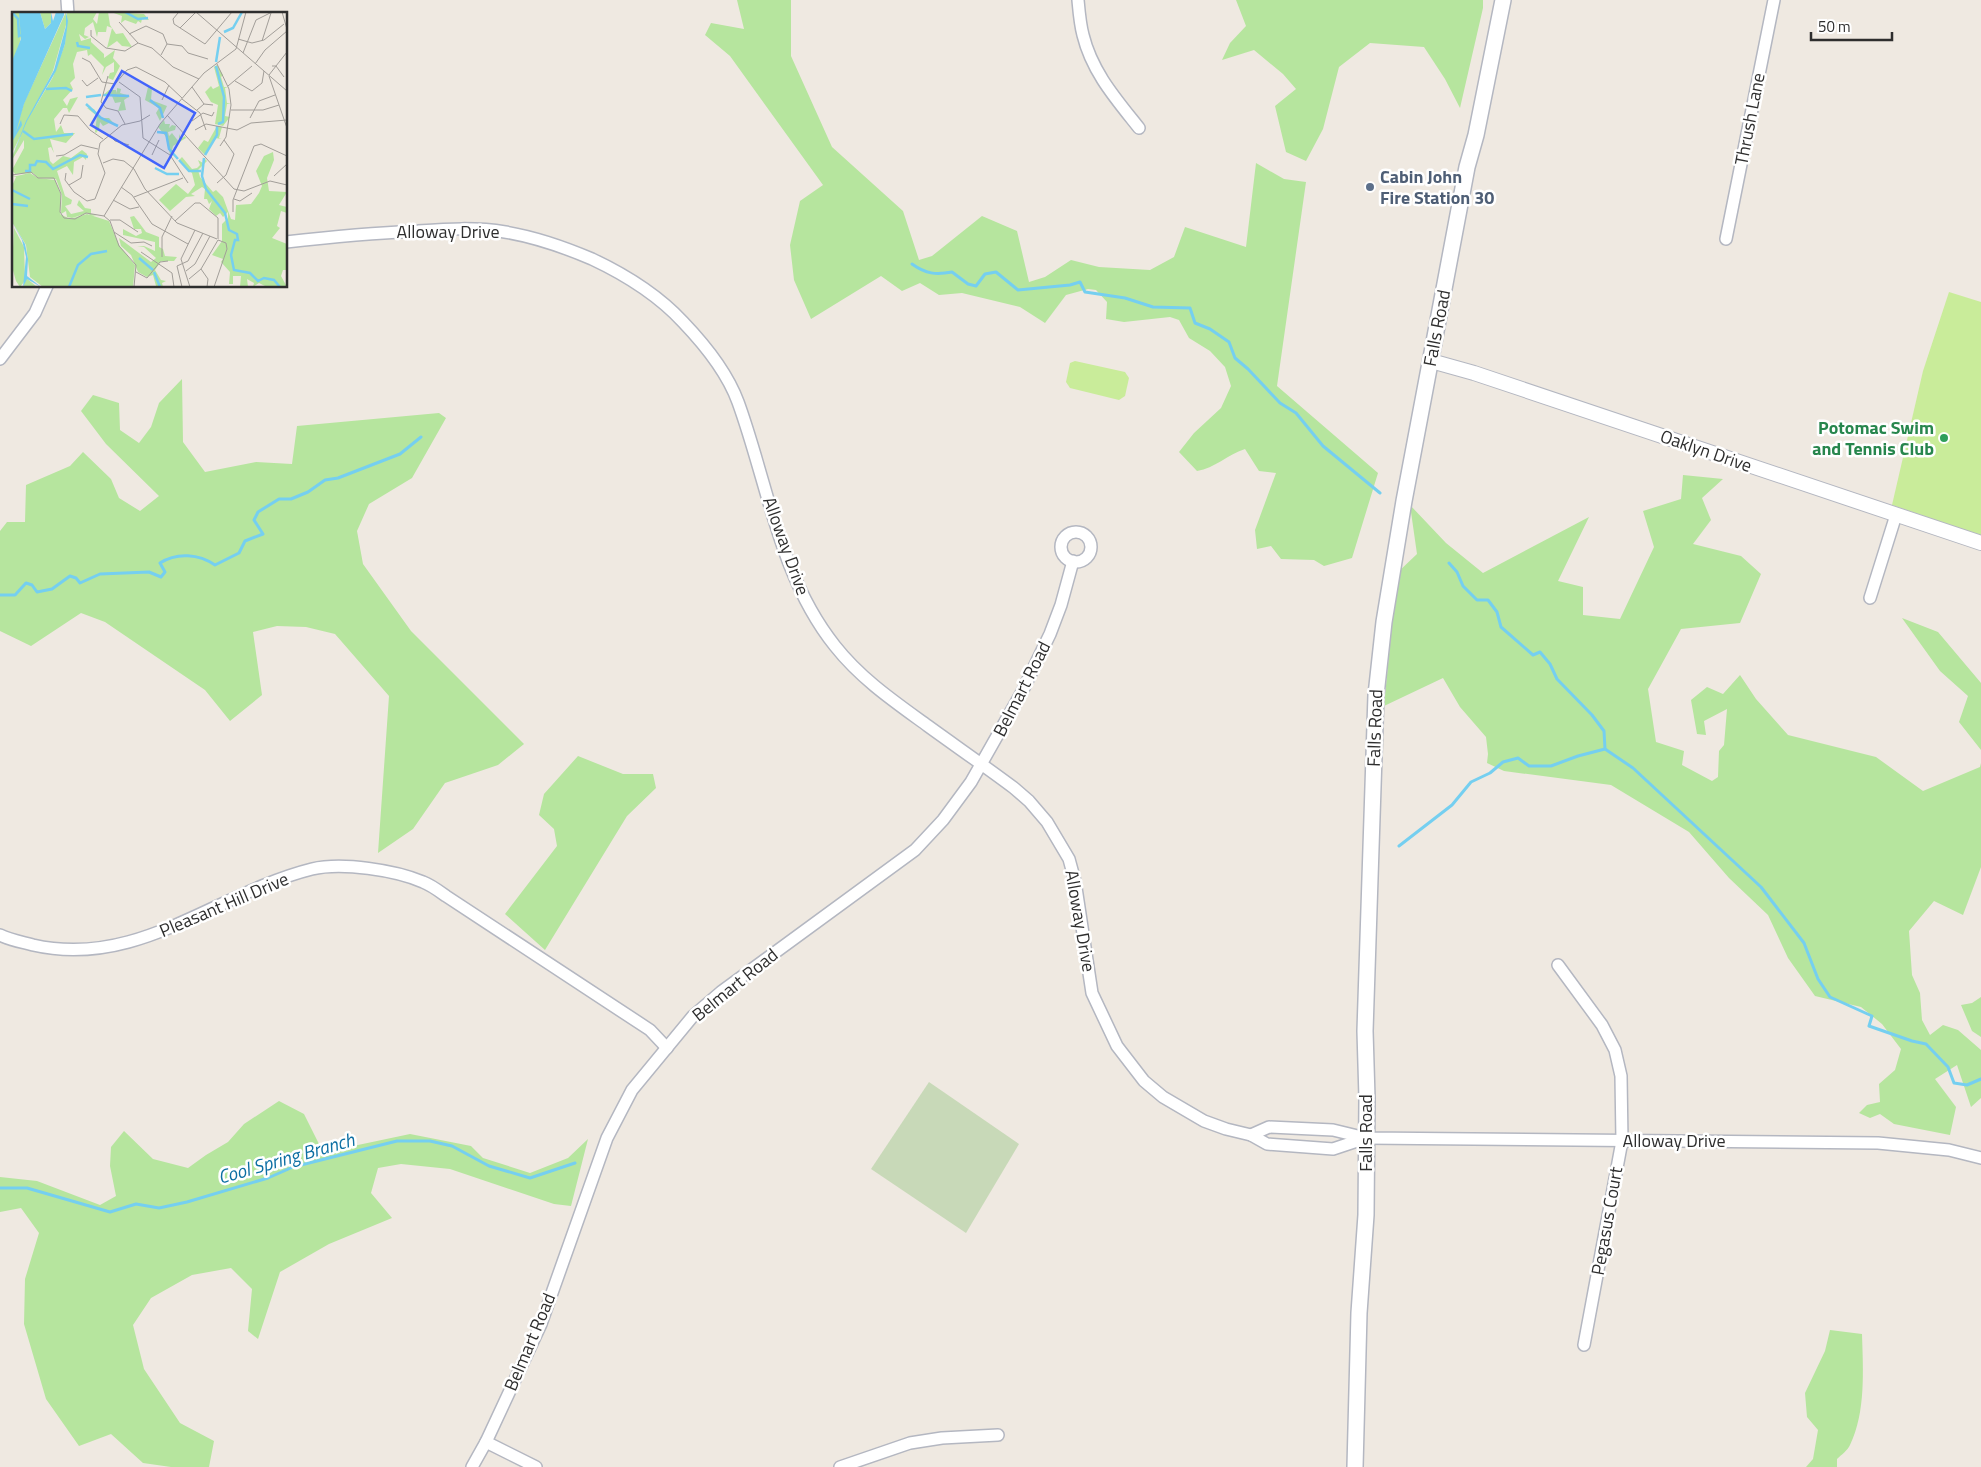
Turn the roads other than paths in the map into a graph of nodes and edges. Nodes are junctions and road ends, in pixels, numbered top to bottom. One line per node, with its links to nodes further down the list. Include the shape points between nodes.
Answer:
1 (1078, 0): 4 (street, via 1083,35 1093,63 1102,81)
2 (1503, 0): 9 (main road, Falls Road, via 1467,167)
3 (1774, 0): 5 (street, Thrush Lane)
4 (1139, 128)
5 (1726, 238)
6 (288, 242): 14 (street, Alloway Drive, via 437,230 503,231 561,246 609,267 669,306 700,340 737,399 792,571 828,636 880,691)
7 (46, 288): 8 (street, via 35,313)
8 (0, 359)
9 (1431, 361): 10 (street, Oaklyn Drive); 19 (main road, Falls Road, via 1384,622 1376,695 1365,1031)
10 (1896, 515): 11 (street, Oaklyn Drive); 13 (street)
11 (1981, 543)
12 (1073, 561): 14 (street, Belmart Road, via 1050,634)
13 (1870, 598)
14 (982, 765): 17 (street, Belmart Road, via 943,820 915,850 721,992 693,1016); 18 (street, Alloway Drive, via 1029,801 1047,822 1069,859 1092,994 1117,1046 1131,1066 1163,1097 1204,1121)
15 (0, 935): 17 (street, Pleasant Hill Drive, via 52,949 93,949 138,940 170,929 264,885 313,869 377,869 424,882 650,1030)
16 (1558, 966): 20 (street, Pegasus Court, via 1602,1025 1615,1050 1621,1076)
17 (667, 1048): 24 (street, Belmart Road, via 632,1090 607,1138 541,1324)
18 (1251, 1135): 19 (street, Alloway Drive, via 1269,1127 1333,1130); 19 (street, Alloway Drive, via 1267,1144 1333,1149)
19 (1366, 1138): 20 (street, Alloway Drive); 28 (main road, Falls Road)
20 (1622, 1141): 21 (street, Alloway Drive, via 1878,1143 1949,1150); 22 (street, Pegasus Court)
21 (1981, 1158)
22 (1584, 1345)
23 (998, 1434): 27 (street, via 910,1443)
24 (486, 1442): 25 (street, Belmart Road); 26 (street)
25 (472, 1467)
26 (536, 1467)
27 (840, 1467)
28 (1356, 1467)

